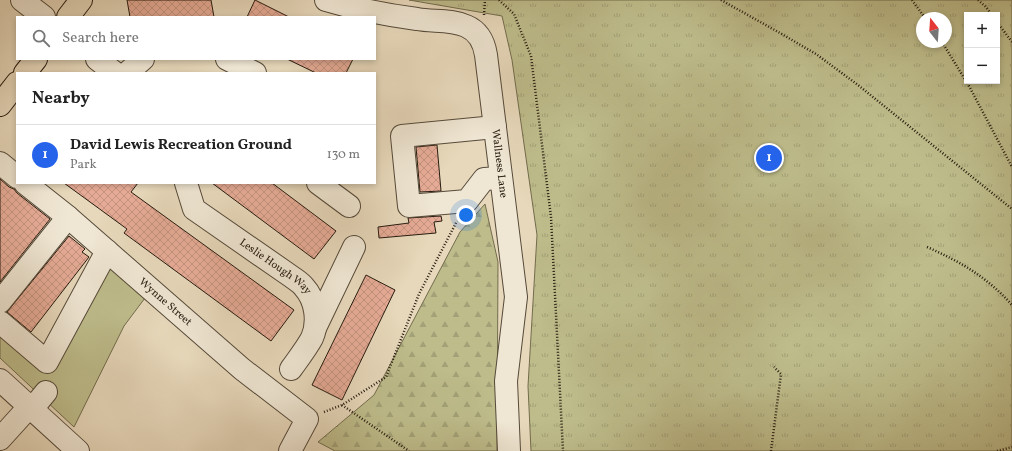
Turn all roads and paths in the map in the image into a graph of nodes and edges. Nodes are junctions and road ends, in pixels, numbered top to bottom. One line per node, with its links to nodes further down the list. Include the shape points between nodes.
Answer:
1 (22, 0): 10 (street)
2 (81, 0): 11 (main road)
3 (326, 0): 25 (street, Wallness Lane, via 380,14 457,23 472,29 485,47 485,102)
4 (499, 0): 55 (path, via 514,14 531,56 551,216)
5 (721, 0): 35 (path, via 816,54)
6 (912, 0): 8 (path)
7 (978, 0): 9 (path)
8 (921, 12)
9 (990, 12)
10 (43, 16)
11 (69, 16)
12 (1000, 26): 13 (path)
13 (1012, 42)
14 (946, 48): 27 (path)
15 (35, 60): 19 (main road)
16 (98, 60): 20 (street)
17 (142, 60): 21 (street)
18 (229, 60): 22 (street)
19 (26, 72)
20 (115, 72)
21 (128, 72)
22 (253, 72)
23 (16, 84): 24 (main road)
24 (0, 105)
25 (495, 126): 29 (street, Wallness Lane); 33 (street, via 402,136 409,206)
26 (0, 163): 28 (street)
27 (1012, 167)
28 (16, 176)
29 (501, 178): 33 (street, via 484,179); 54 (street, Wallness Lane, via 516,297 506,381)
30 (26, 184): 36 (street, Wynne Street)
31 (186, 184): 43 (street, Leslie Hough Way, via 194,209 305,288 316,314)
32 (319, 184): 34 (street)
33 (467, 201): 53 (path, via 419,294 386,378 342,405)
34 (349, 206)
35 (1012, 209)
36 (68, 217): 39 (street, Wynne Street); 40 (street)
37 (354, 247): 43 (street)
38 (927, 247): 41 (path, via 974,271)
39 (107, 251): 42 (street, via 47,362); 52 (street, Wynne Street, via 242,369 307,419)
40 (0, 302)
41 (1012, 305)
42 (0, 322)
43 (316, 326): 45 (street, via 312,338)
44 (774, 367): 56 (path, via 781,374)
45 (291, 370)
46 (0, 380): 48 (street)
47 (46, 392): 48 (street)
48 (30, 408): 49 (street); 51 (street)
49 (0, 439)
50 (1012, 447): 57 (path)
51 (78, 451)
52 (290, 451)
53 (408, 451)
54 (509, 451)
55 (563, 451)
56 (771, 451)
57 (997, 451)

